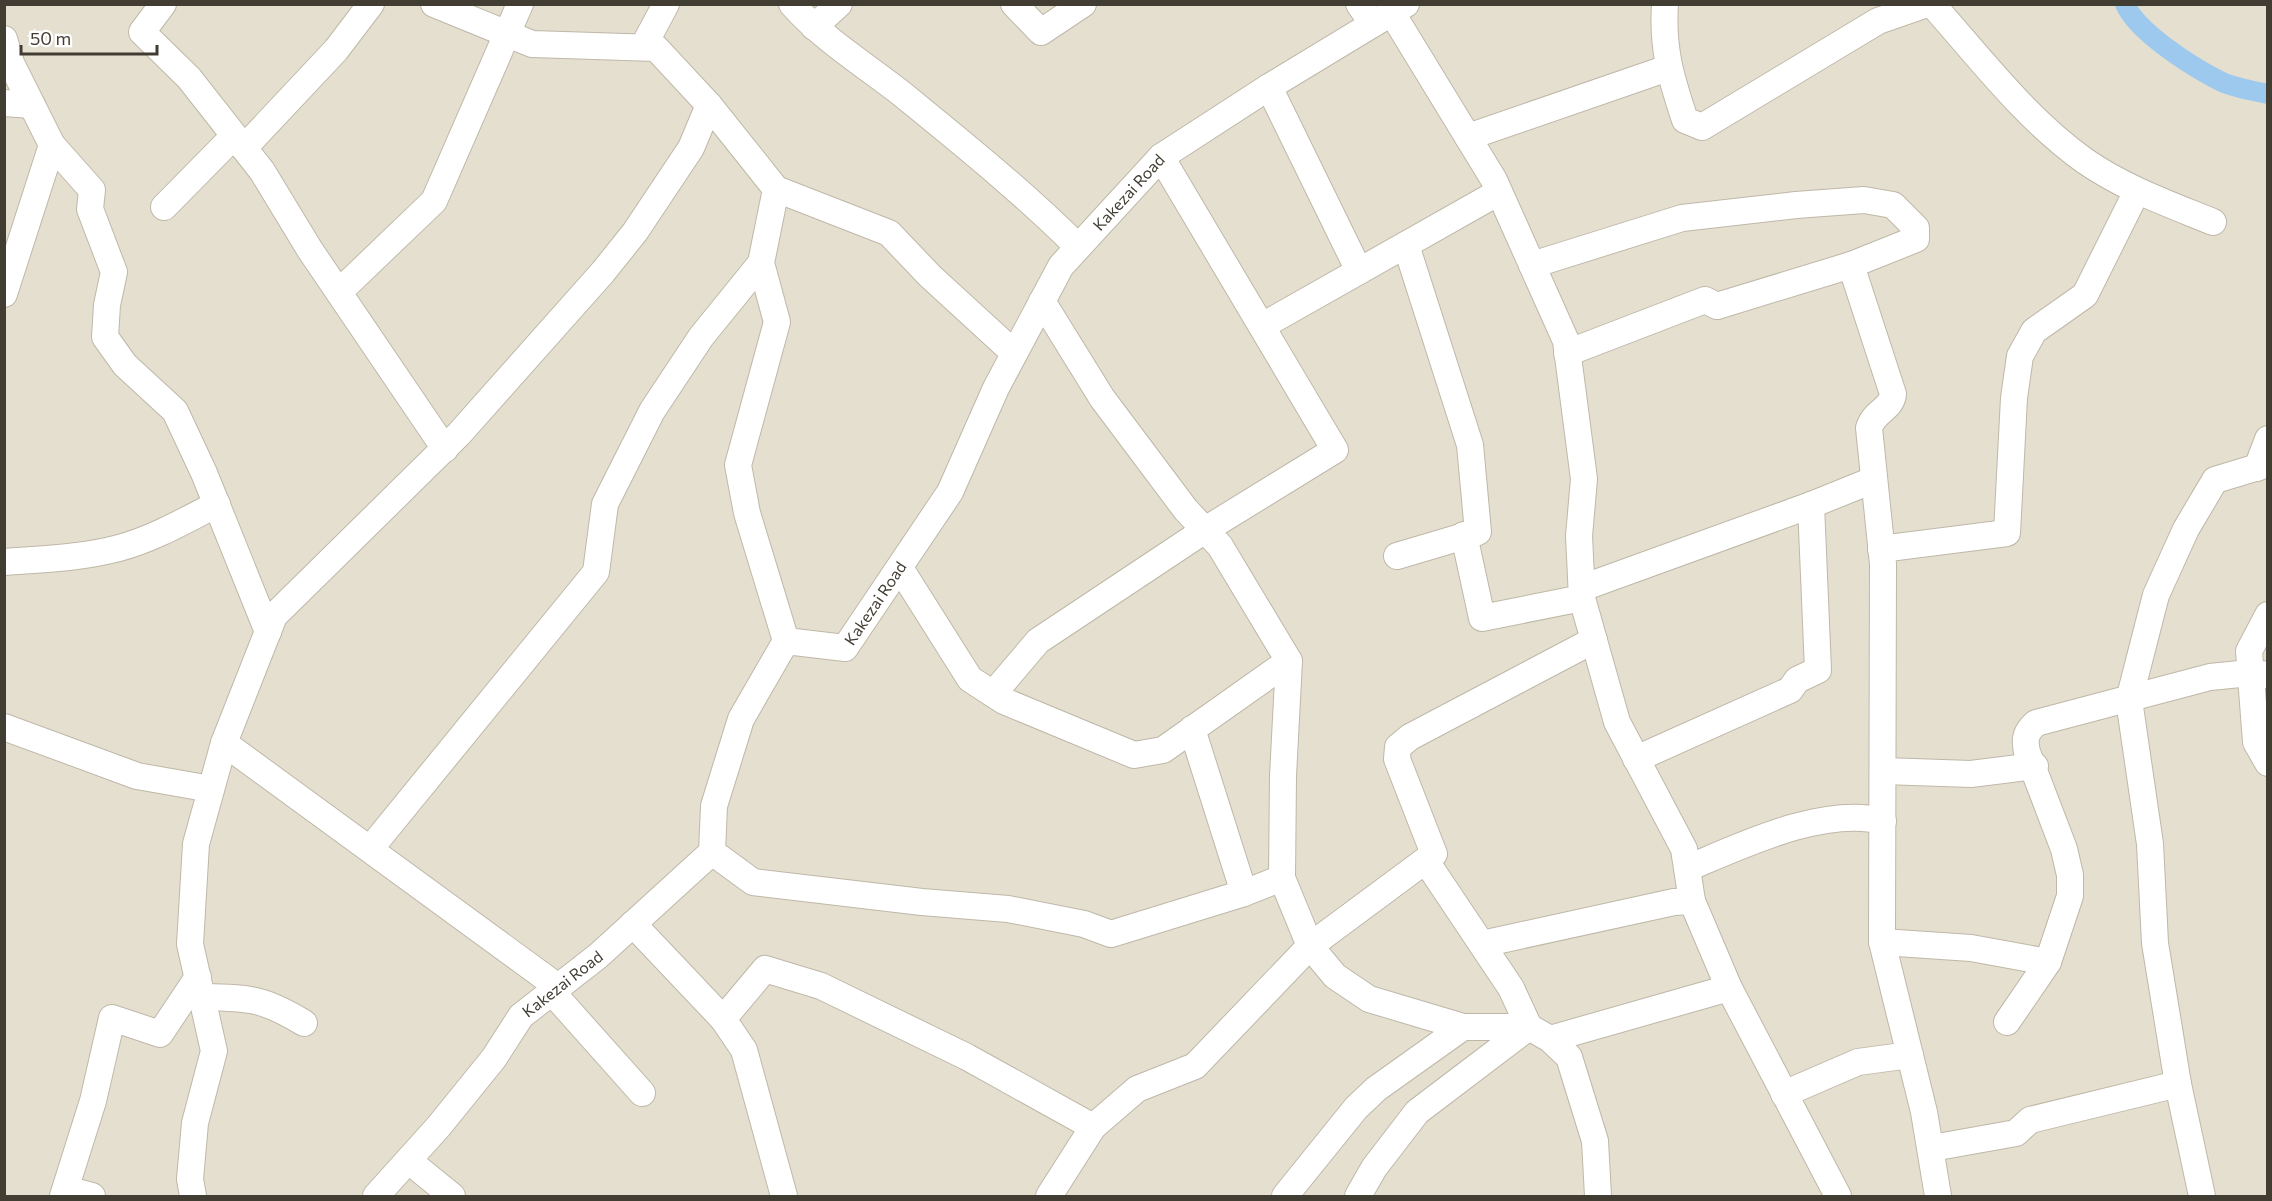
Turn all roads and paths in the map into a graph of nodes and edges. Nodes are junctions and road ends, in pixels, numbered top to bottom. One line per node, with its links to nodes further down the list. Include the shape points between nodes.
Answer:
1 (163, 4): 24 (street, via 142,32 189,78)
2 (371, 4): 24 (street, via 336,50)
3 (434, 4): 15 (street)
4 (520, 4): 15 (street)
5 (666, 4): 17 (street)
6 (792, 4): 14 (street)
7 (839, 4): 14 (street)
8 (1014, 4): 9 (street, via 1041,32)
9 (1083, 4)
10 (1665, 4): 18 (street, via 1663,36)
11 (1927, 4): 18 (street, via 1878,21 1702,127 1685,120)
12 (1932, 4): 28 (street, via 2042,126 2086,161)
13 (1383, 12): 19 (street, Kakezai Road); 23 (street)
14 (814, 27): 33 (street, via 928,116)
15 (508, 34): 17 (street, via 532,44); 39 (street, via 434,201)
16 (4, 39): 21 (street)
17 (643, 47): 22 (street, via 656,48)
18 (1668, 68): 23 (street)
19 (1269, 87): 26 (street, Kakezai Road); 37 (street)
20 (4, 103): 21 (street)
21 (32, 105): 25 (street)
22 (710, 105): 27 (street); 45 (street, via 690,148 635,231)
23 (1468, 137): 29 (street)
24 (239, 142): 30 (street); 39 (street, via 262,171)
25 (52, 145): 38 (street); 48 (street, via 92,190 90,209 114,272 105,337 125,365 175,411)
26 (1161, 157): 33 (street, Kakezai Road); 41 (street)
27 (776, 189): 34 (street); 42 (street, via 889,233)
28 (2137, 191): 31 (street); 52 (street, via 2085,295 2034,331 2020,356 2007,533)
29 (1499, 192): 32 (street); 35 (street)
30 (164, 207)
31 (2213, 222)
32 (1406, 245): 37 (street); 51 (street, via 1470,446 1478,532)
33 (1078, 247): 40 (street, Kakezai Road, via 1061,266)
34 (761, 263): 60 (street, via 777,322 738,465 747,513); 74 (street, via 701,337 652,411 605,504 596,572)
35 (1532, 265): 36 (street, via 1682,218 1796,205 1864,200 1893,206 1916,228 1916,239); 43 (street, via 1566,341)
36 (1851, 265): 43 (street, via 1717,306 1705,300); 47 (street, via 1893,394 1889,405 1872,419 1869,428)
37 (1359, 271): 41 (street)
38 (5, 292)
39 (339, 292): 45 (street)
40 (1042, 302): 42 (street, Kakezai Road); 50 (street, via 1102,398)
41 (1262, 326): 50 (street, via 1335,450)
42 (1014, 353): 55 (street, Kakezai Road, via 950,492)
43 (1567, 353): 56 (street, via 1584,480 1579,536)
44 (2268, 439): 46 (street)
45 (445, 448): 58 (street, via 274,616)
46 (2262, 466): 64 (street, via 2215,480 2186,529 2156,595)
47 (1873, 480): 49 (street); 52 (street)
48 (217, 504): 54 (street, via 122,548); 58 (street)
49 (1811, 505): 56 (street); 68 (street, via 1818,670 1797,680 1790,690)
50 (1205, 530): 61 (street, via 1220,546); 63 (street, via 1038,641)
51 (1464, 535): 53 (street); 56 (street, via 1482,618)
52 (1881, 549): 71 (street)
53 (1397, 556)
54 (4, 562)
55 (900, 568): 60 (street, Kakezai Road, via 845,648); 63 (street, via 970,679)
56 (1582, 593): 59 (street)
57 (2268, 615): 62 (street, via 2248,651)
58 (268, 632): 67 (street)
59 (1594, 640): 68 (street, via 1617,722); 76 (street, via 1410,737 1398,747 1397,759 1434,855)
60 (786, 641): 75 (street, via 741,718 714,806)
61 (1289, 661): 66 (street); 78 (street)
62 (2259, 674): 64 (street, via 2210,677); 69 (street, via 2256,742)
63 (993, 694): 66 (street, via 1134,755 1163,750)
64 (2129, 700): 70 (street, via 2036,723 2028,730 2025,741); 95 (street, via 2150,844 2155,943)
65 (4, 727): 72 (street, via 137,776)
66 (1192, 729): 79 (street)
67 (224, 743): 72 (street); 74 (street)
68 (1636, 759): 77 (street, via 1684,849)
69 (2268, 763)
70 (2035, 766): 71 (street, via 1971,774); 85 (street, via 2070,875 2070,896)
71 (1884, 771): 73 (street)
72 (211, 789): 86 (street, via 196,844 190,944)
73 (1883, 821): 77 (street, via 1865,817 1786,828); 82 (street)
74 (370, 849): 88 (street)
75 (712, 852): 79 (street, via 753,882 1008,909 1084,924 1111,934); 81 (street, Kakezai Road)
76 (1426, 861): 83 (street); 84 (street)
77 (1688, 868): 80 (street)
78 (1282, 878): 79 (street); 84 (street)
79 (1244, 893)
80 (1692, 901): 83 (street); 87 (street)
81 (633, 924): 88 (street, Kakezai Road); 89 (street)
82 (1882, 942): 85 (street, via 1971,948); 94 (street)
83 (1482, 944): 93 (street)
84 (1310, 946): 92 (street, via 1335,975 1369,999); 98 (street, via 1194,1066 1137,1089)
85 (2048, 962): 90 (street)
86 (200, 987): 91 (street, via 273,1004); 101 (street, via 160,1034 112,1018 93,1101); 103 (street, via 214,1051 195,1123 190,1179)
87 (1729, 988): 93 (street); 97 (street)
88 (555, 989): 96 (street); 100 (street, Kakezai Road, via 522,1016 494,1058)
89 (723, 1019): 98 (street, via 765,969 820,986 967,1057); 106 (street, via 744,1050)
90 (2007, 1022)
91 (304, 1023)
92 (1462, 1027): 93 (street); 108 (street, via 1356,1108)
93 (1540, 1033): 109 (street, via 1417,1112 1374,1168); 110 (street, via 1569,1057 1595,1141)
94 (1910, 1055): 97 (street, via 1858,1062); 99 (street)
95 (2178, 1084): 99 (street, via 2030,1119 2016,1134); 113 (street)
96 (642, 1094)
97 (1784, 1094): 111 (street)
98 (1093, 1127): 107 (street)
99 (1932, 1148): 112 (street)
100 (409, 1161): 104 (street, Kakezai Road); 105 (street)
101 (65, 1193): 102 (street)
102 (92, 1197)
103 (193, 1197)
104 (376, 1197)
105 (452, 1197)
106 (784, 1197)
107 (1049, 1197)
108 (1285, 1197)
109 (1358, 1197)
110 (1598, 1197)
111 (1838, 1197)
112 (1938, 1197)
113 (2202, 1197)

